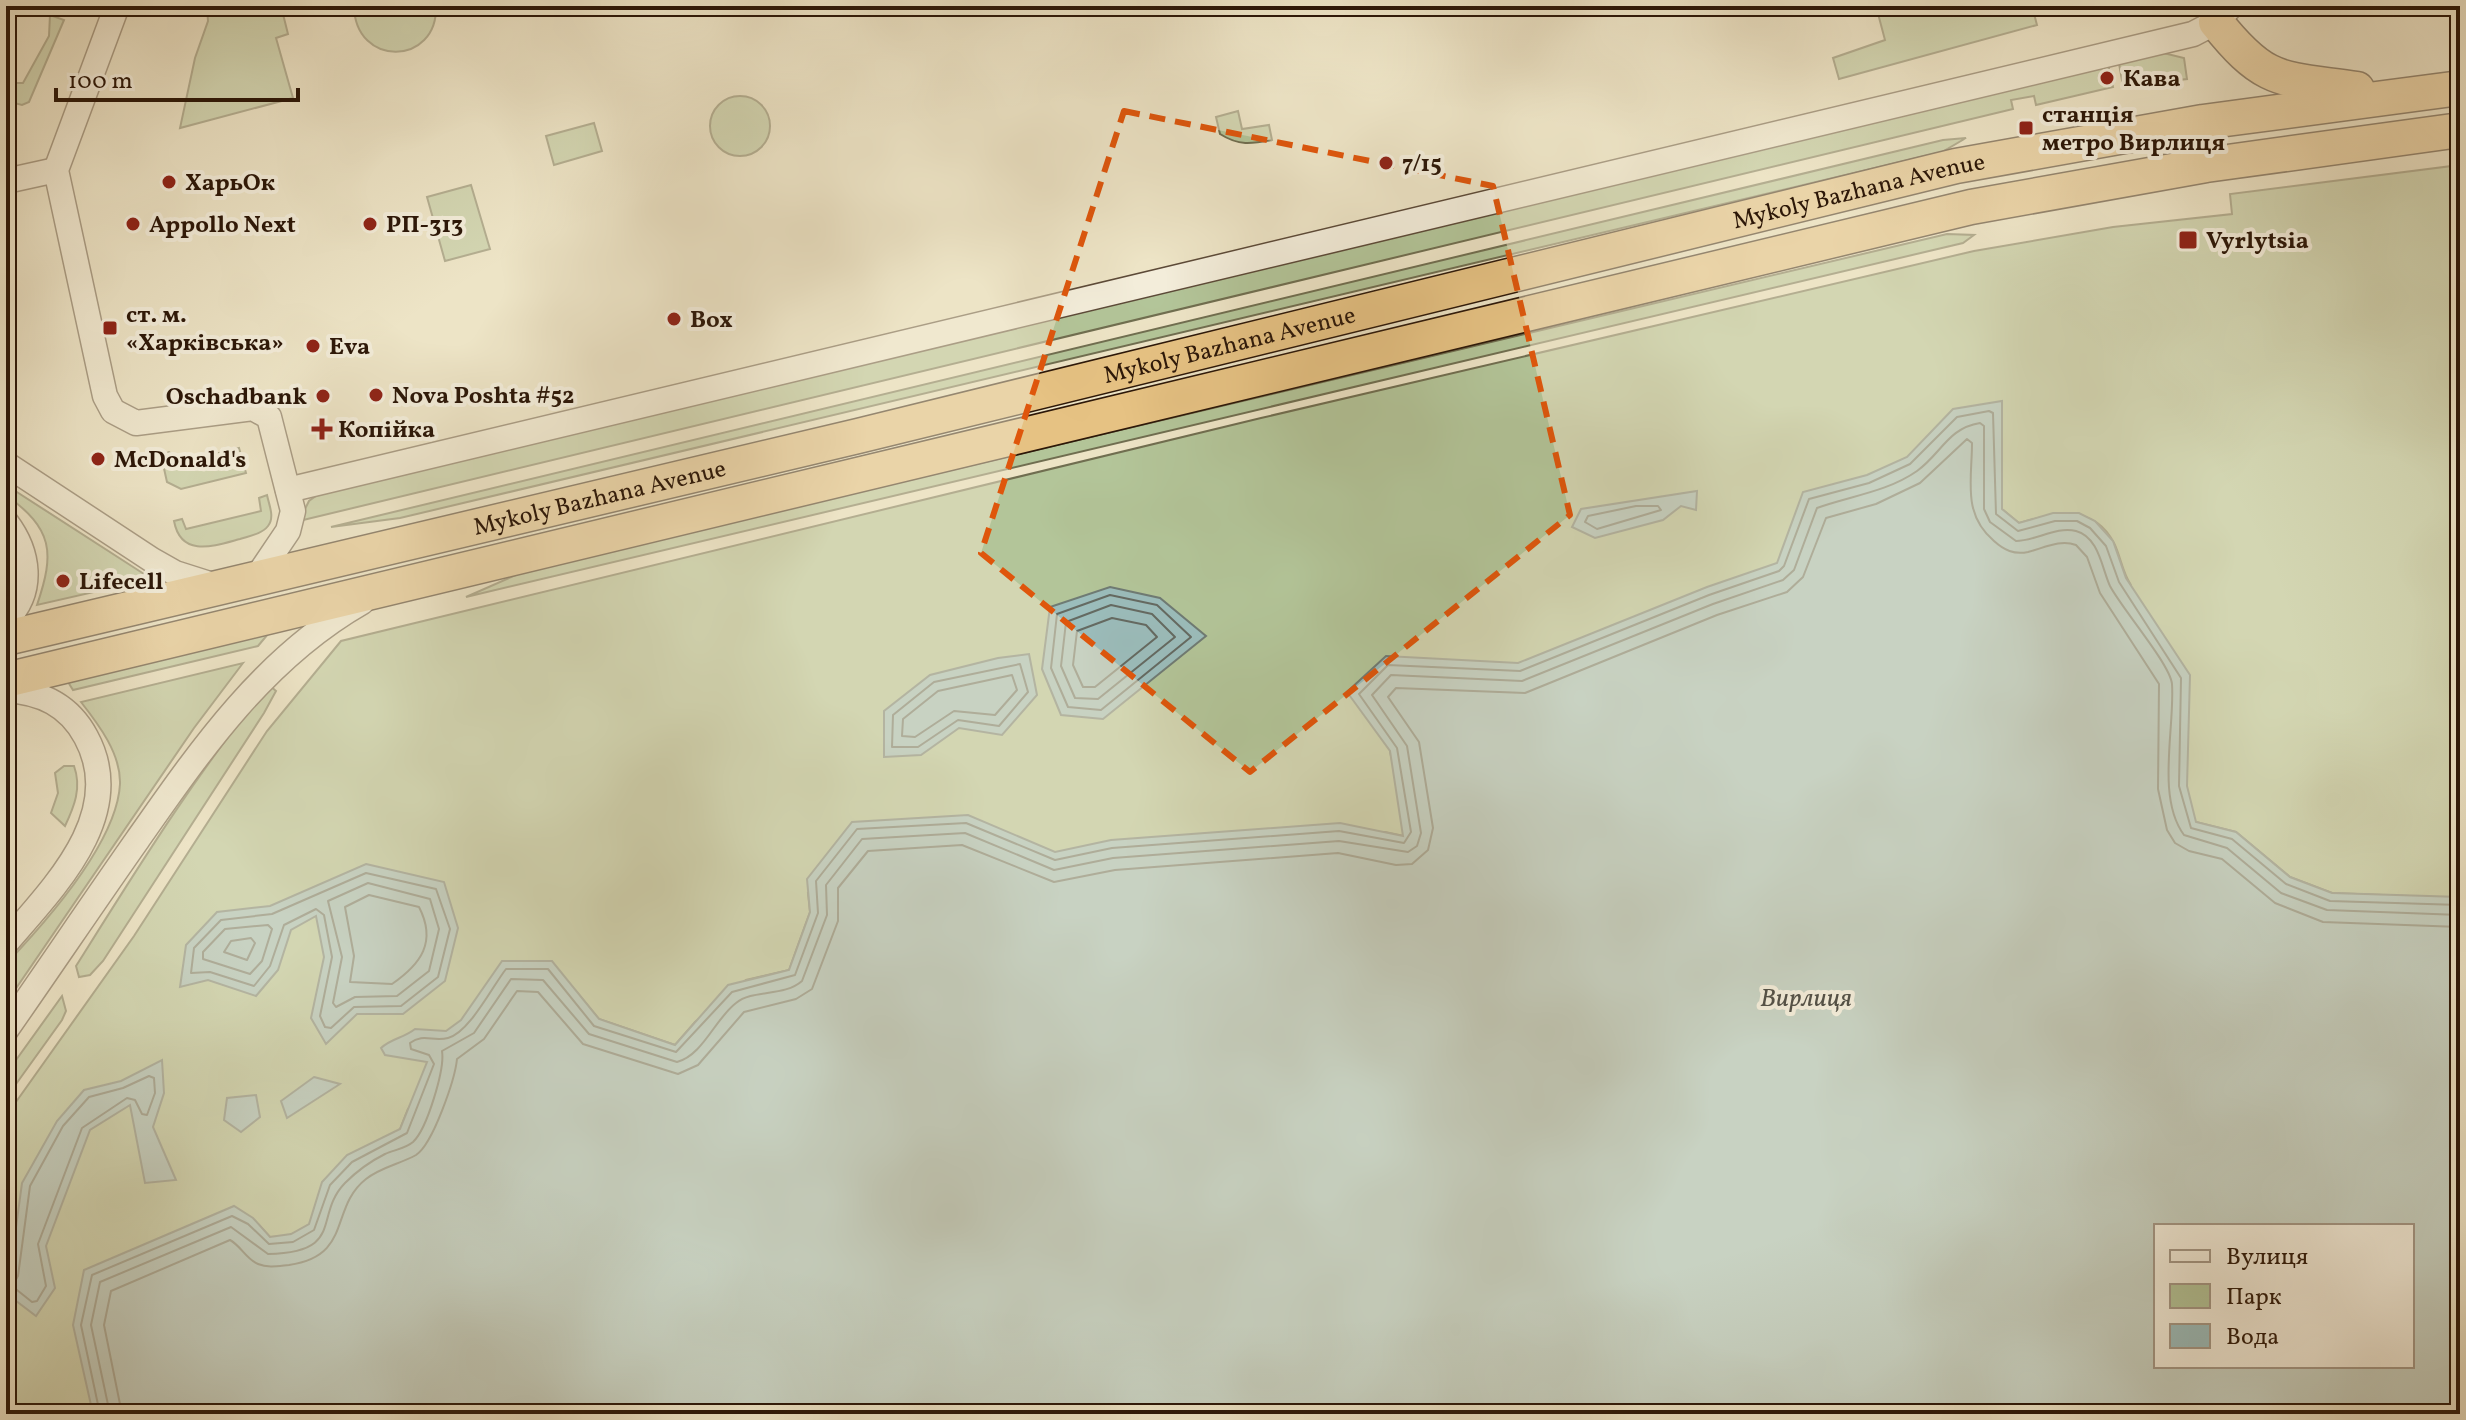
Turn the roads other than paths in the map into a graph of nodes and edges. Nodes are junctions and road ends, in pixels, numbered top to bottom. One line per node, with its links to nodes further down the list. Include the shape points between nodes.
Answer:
1 (117, 6): 6 (street)
2 (2224, 14): 4 (highway, via 2252,63 2276,77); 9 (street, via 2193,34)
3 (2460, 88): 4 (highway, Mykoly Bazhana Avenue)
4 (2397, 95): 11 (highway, Mykoly Bazhana Avenue, via 2203,122 1956,166)
5 (2460, 130): 13 (highway, Mykoly Bazhana Avenue, via 2206,165 1971,207)
6 (56, 170): 7 (street); 9 (street, via 105,396 113,411 136,423 157,423 253,408 269,417)
7 (6, 181)
8 (6, 464): 12 (street, via 152,560)
9 (288, 490): 11 (street, via 293,511 288,531)
10 (6, 522): 14 (street, via 19,539 27,575 21,599)
11 (255, 580): 12 (highway, Mykoly Bazhana Avenue)
12 (222, 588): 15 (highway, Mykoly Bazhana Avenue)
13 (385, 589): 16 (highway, Mykoly Bazhana Avenue); 19 (street, via 294,648 240,704 184,773)
14 (6, 620)
15 (6, 638)
16 (6, 680)
17 (6, 690): 18 (street, via 59,703 72,716 96,755 101,793 86,834 54,887)
18 (6, 943)
19 (6, 1030)

